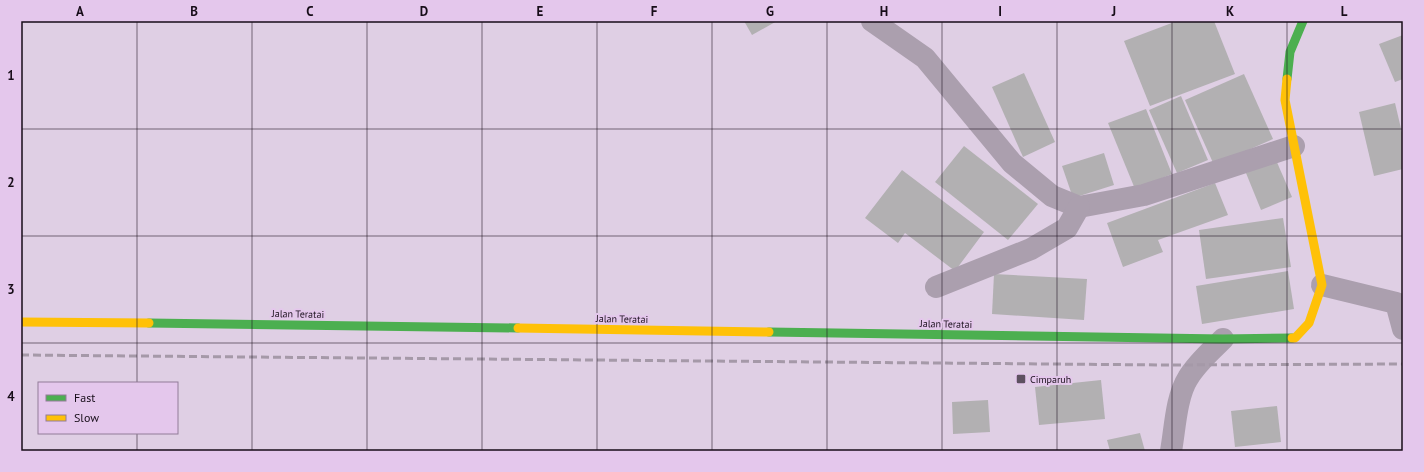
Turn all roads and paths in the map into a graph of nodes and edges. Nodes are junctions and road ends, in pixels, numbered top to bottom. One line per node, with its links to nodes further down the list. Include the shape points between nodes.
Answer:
1 (872, 21): 4 (street, via 925,58 1012,163 1052,196)
2 (1303, 21): 3 (street, via 1290,52 1286,100)
3 (1294, 146): 4 (street, via 1144,195); 5 (street)
4 (1079, 207): 6 (street, via 1067,228 1031,249)
5 (1329, 286): 8 (street, via 1396,303); 9 (street, Jalan Teratai, via 1308,324 1295,338)
6 (936, 287)
7 (21, 322): 9 (street, Jalan Teratai)
8 (1403, 329)
9 (1223, 339): 10 (street, via 1198,364 1187,380 1177,411)
10 (1172, 451)

